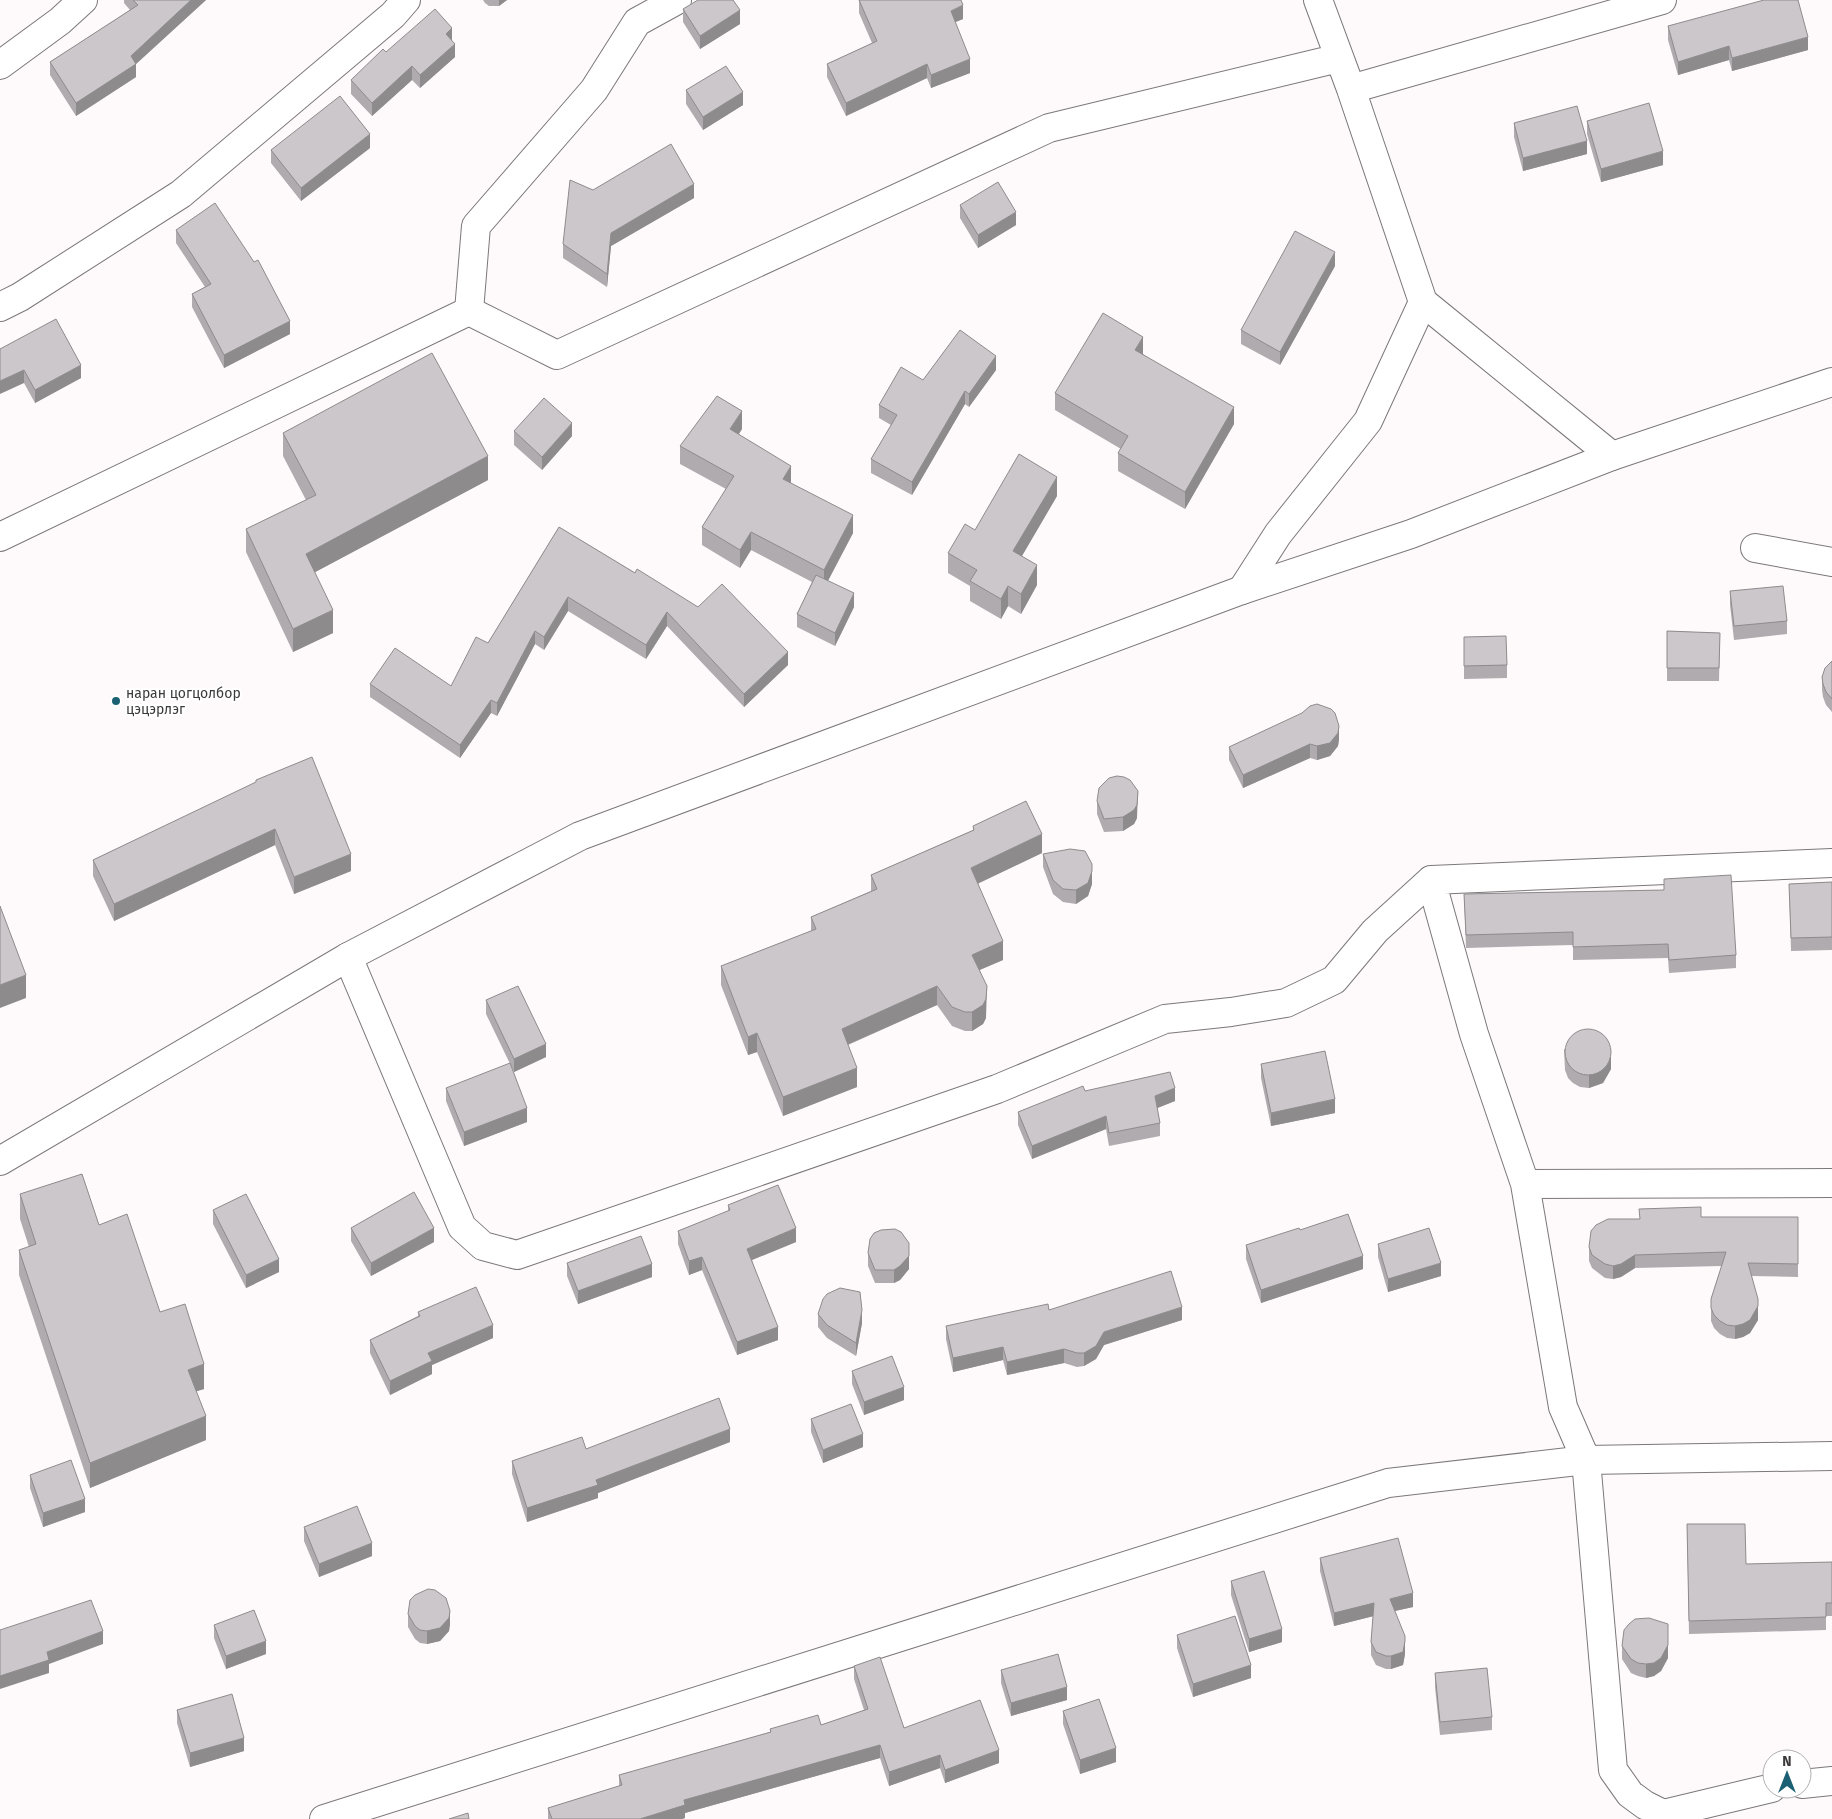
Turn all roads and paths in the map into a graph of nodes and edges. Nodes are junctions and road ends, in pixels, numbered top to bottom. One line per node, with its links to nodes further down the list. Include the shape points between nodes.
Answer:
1 (83, 0): 7 (street)
2 (406, 0): 10 (street, via 181,194)
3 (677, 0): 11 (street, via 637,22 594,90 476,226)
4 (1318, 0): 6 (street)
5 (1662, 0): 8 (street)
6 (1339, 58): 8 (street); 11 (street, via 1049,128 558,355)
7 (0, 65)
8 (1351, 89): 9 (street)
9 (1424, 302): 13 (street); 17 (street, via 1368,421 1278,534)
10 (0, 307)
11 (469, 311): 14 (street)
12 (1832, 382): 13 (street)
13 (1612, 456): 17 (street, via 1411,534)
14 (0, 537)
15 (1755, 548): 16 (street)
16 (1832, 562)
17 (1242, 590): 20 (street, via 580,836)
18 (1832, 863): 19 (street)
19 (1431, 880): 20 (street, via 1375,931 1334,980 1286,1003 1165,1019 997,1089 517,1256 483,1246 462,1227); 23 (street, via 1474,1034)
20 (348, 957): 21 (street)
21 (0, 1161)
22 (1832, 1183): 23 (street)
23 (1524, 1184): 25 (street, via 1563,1407)
24 (1832, 1456): 25 (street)
25 (1586, 1460): 28 (street, via 1613,1770 1630,1794 1663,1814); 29 (street, via 1388,1483)
26 (1832, 1781): 27 (street)
27 (1812, 1783)
28 (1762, 1790)
29 (324, 1819)

